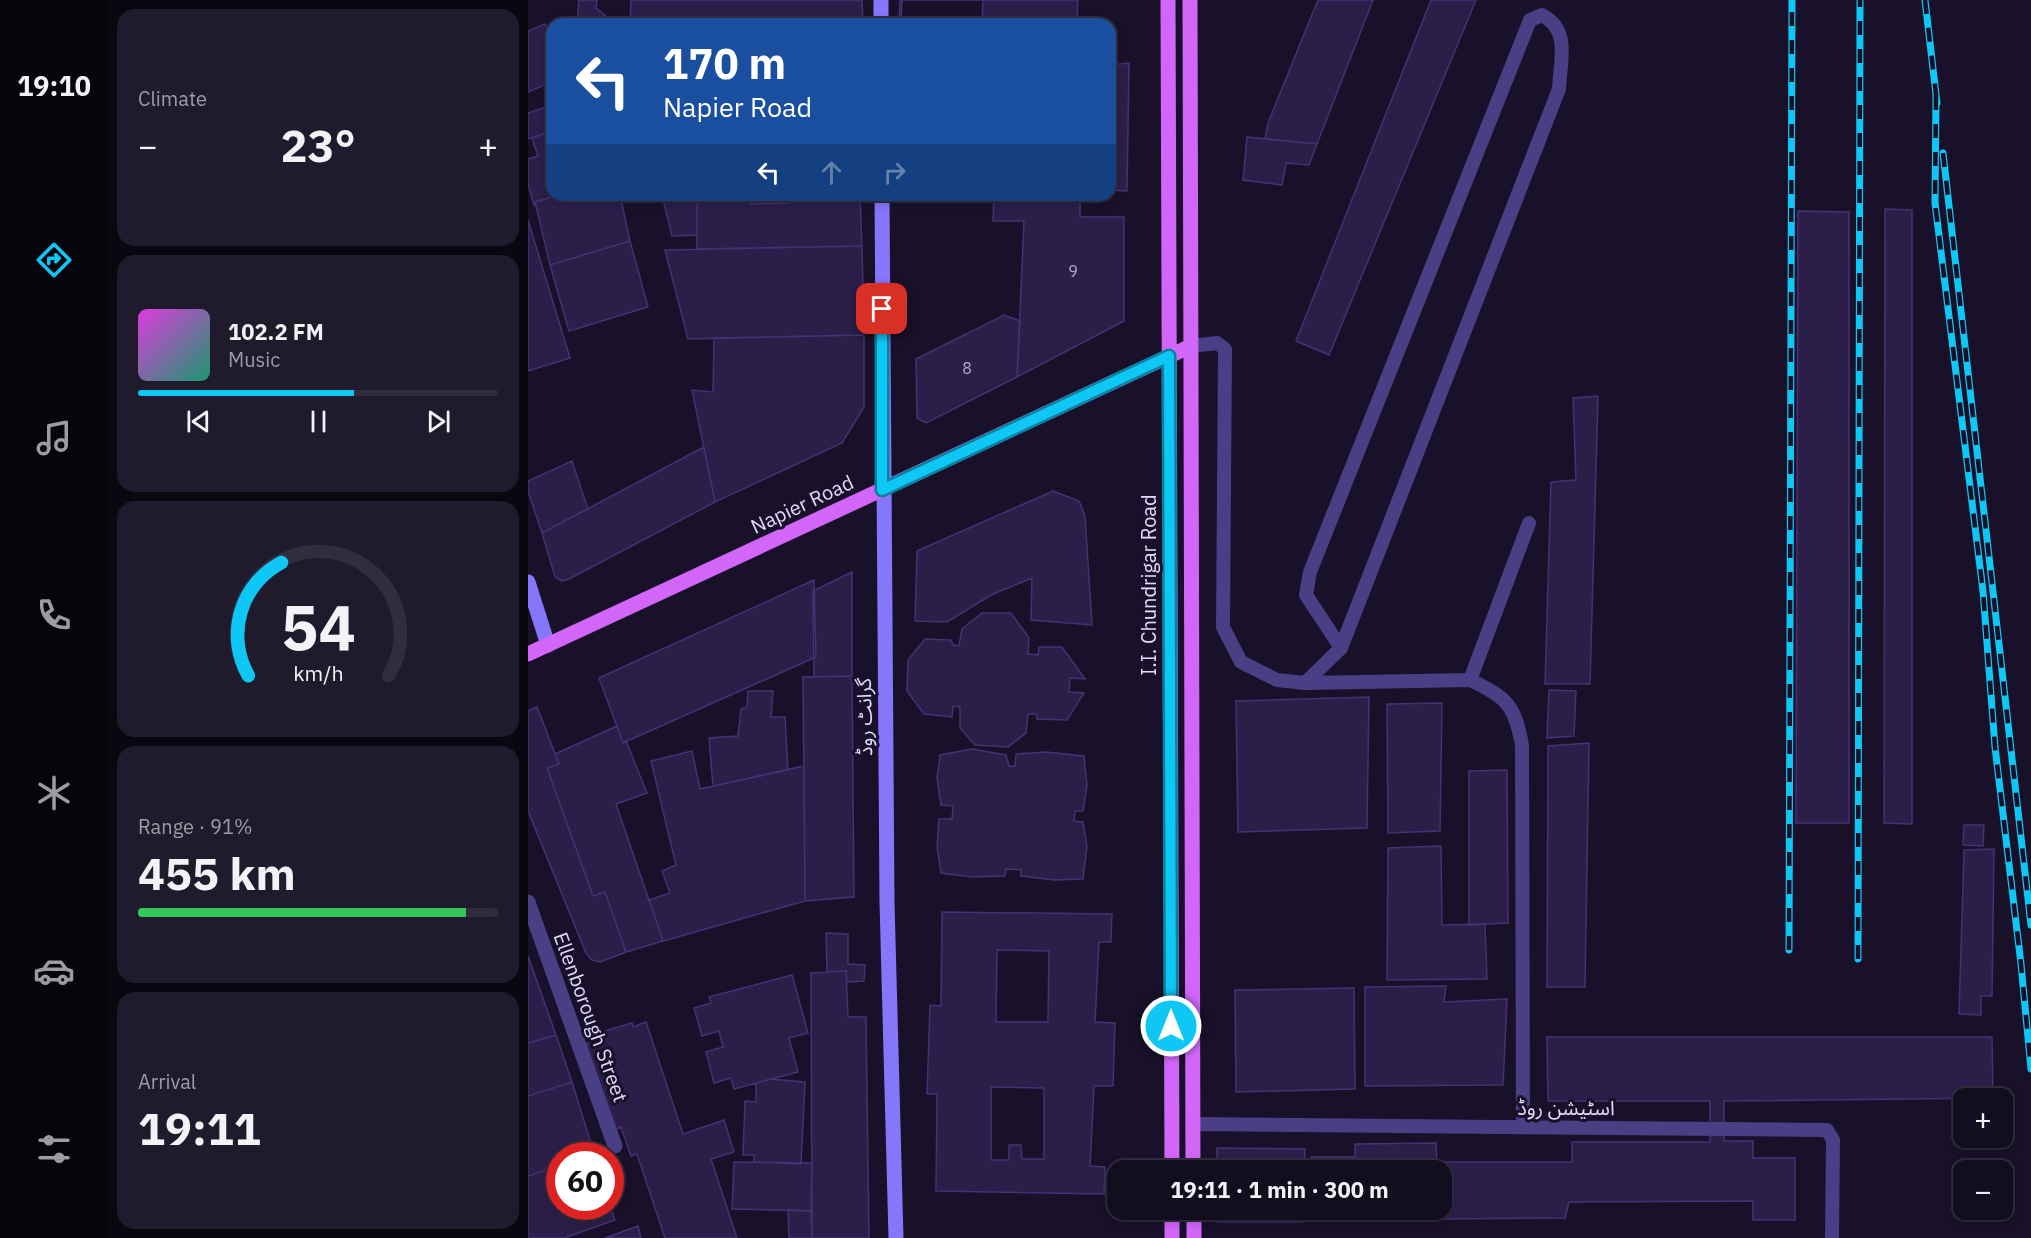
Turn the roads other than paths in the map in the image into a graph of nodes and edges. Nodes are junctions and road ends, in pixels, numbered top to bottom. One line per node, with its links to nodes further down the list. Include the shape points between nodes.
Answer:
1 (881, 0): 4 (street)
2 (1168, 0): 7 (main road, I.I. Chundrigar Road)
3 (1190, 0): 6 (main road)
4 (881, 18)
5 (882, 201): 8 (street, گرانٹ روڈ)
6 (1191, 346): 7 (main road, Napier Road); 15 (lane, via 1217,343 1225,349 1223,627 1241,662 1277,680); 17 (main road)
7 (1169, 356): 8 (main road, Napier Road); 20 (main road, I.I. Chundrigar Road)
8 (882, 490): 11 (main road, Napier Road); 24 (street, گرانٹ روڈ)
9 (1529, 523): 14 (lane)
10 (528, 582): 11 (street)
11 (548, 645): 13 (main road, Napier Road)
12 (1341, 648): 12 (lane, via 1559,88 1562,36 1552,20 1542,15 1530,20 1311,572 1306,595); 15 (lane)
13 (528, 654)
14 (1470, 680): 15 (lane); 18 (lane, via 1495,691 1508,702 1522,745)
15 (1305, 683)
16 (528, 902): 19 (street, Ellenborough Street)
17 (1193, 1124): 18 (lane, اسٹیشن روڈ); 21 (main road)
18 (1523, 1126): 27 (lane, اسٹیشن روڈ, via 1827,1130 1833,1140)
19 (614, 1142)
20 (1172, 1160)
21 (1193, 1160)
22 (1172, 1220): 25 (main road)
23 (1194, 1220): 26 (main road)
24 (896, 1238)
25 (1172, 1238)
26 (1194, 1238)
27 (1832, 1238)

